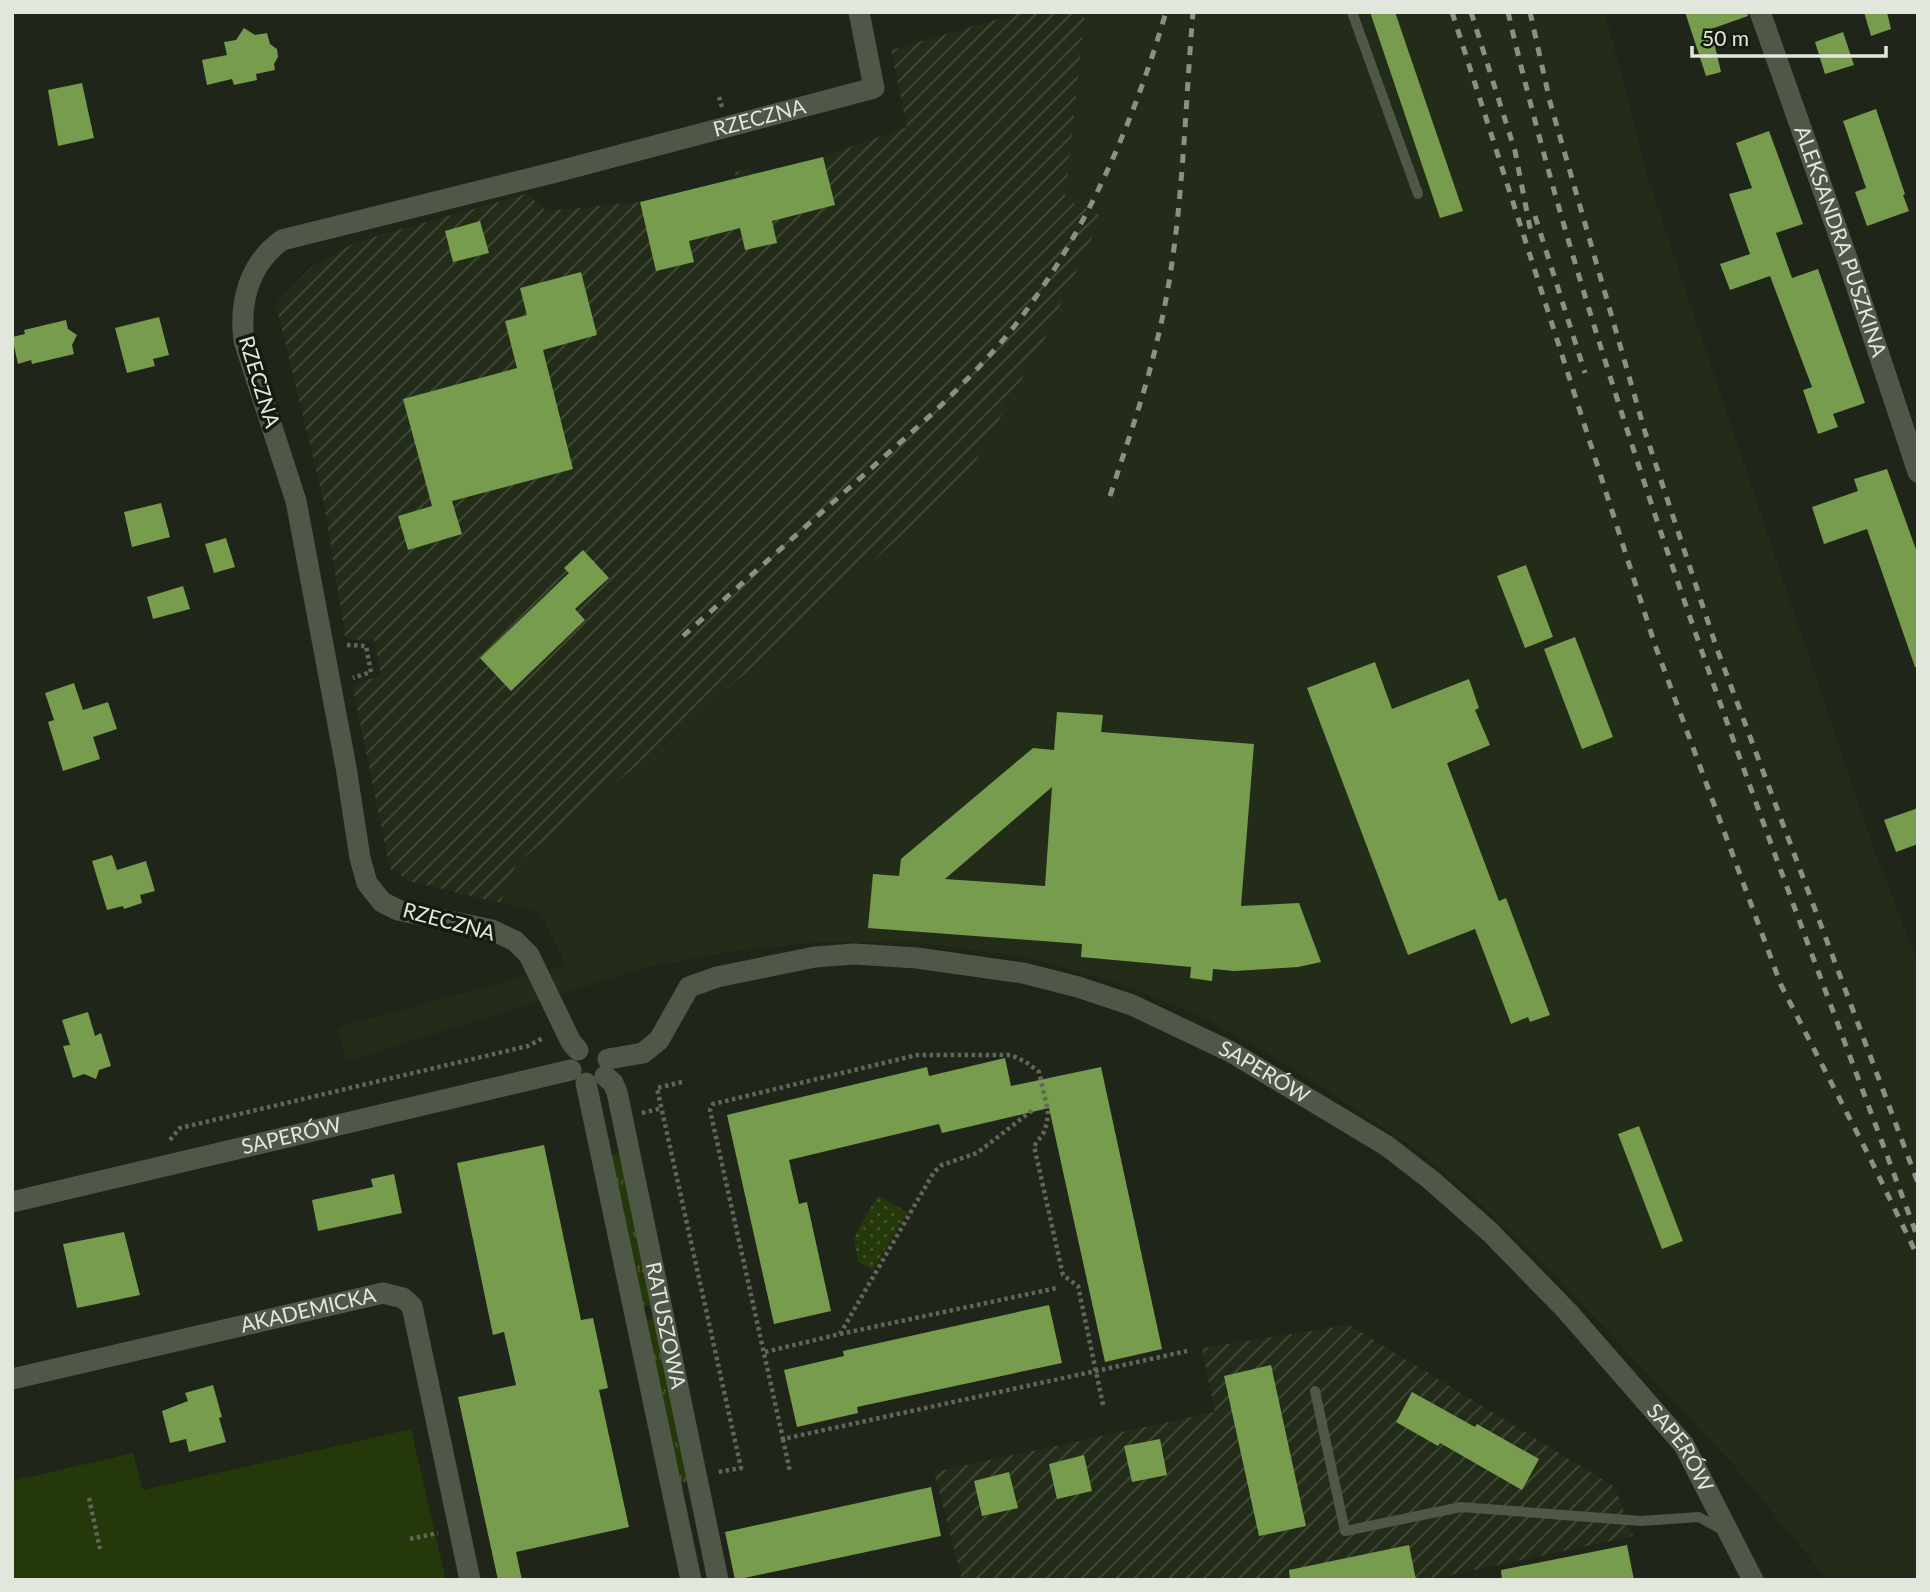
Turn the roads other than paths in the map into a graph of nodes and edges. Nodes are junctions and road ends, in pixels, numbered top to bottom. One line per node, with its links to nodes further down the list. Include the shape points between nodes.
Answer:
1 (859, 12): 6 (street, RZECZNA, via 874,88 282,240 258,264 247,290 241,316 244,341 296,501 367,883 382,902 398,909 492,930 514,942 529,955 571,1042)
2 (1352, 12): 4 (lane)
3 (1760, 12): 5 (street, ALEKSANDRA PUSZKINA)
4 (1418, 194)
5 (1918, 472)
6 (590, 1068): 7 (street, SAPERÓW); 10 (street, SAPERÓW, via 643,1053 659,1040 689,987 815,957 855,954 973,965 1045,978 1132,1005 1231,1052 1387,1146 1490,1232 1567,1311 1684,1445); 12 (street, RATUSZOWA); 13 (street, RATUSZOWA, via 613,1083 617,1092)
7 (12, 1202)
8 (12, 1379): 11 (street, AKADEMICKA, via 383,1293 403,1298 412,1306)
9 (1315, 1391): 10 (lane, via 1345,1531 1461,1507 1642,1521 1699,1517)
10 (1729, 1534): 14 (street, SAPERÓW)
11 (470, 1580)
12 (691, 1580)
13 (718, 1580)
14 (1753, 1580)

